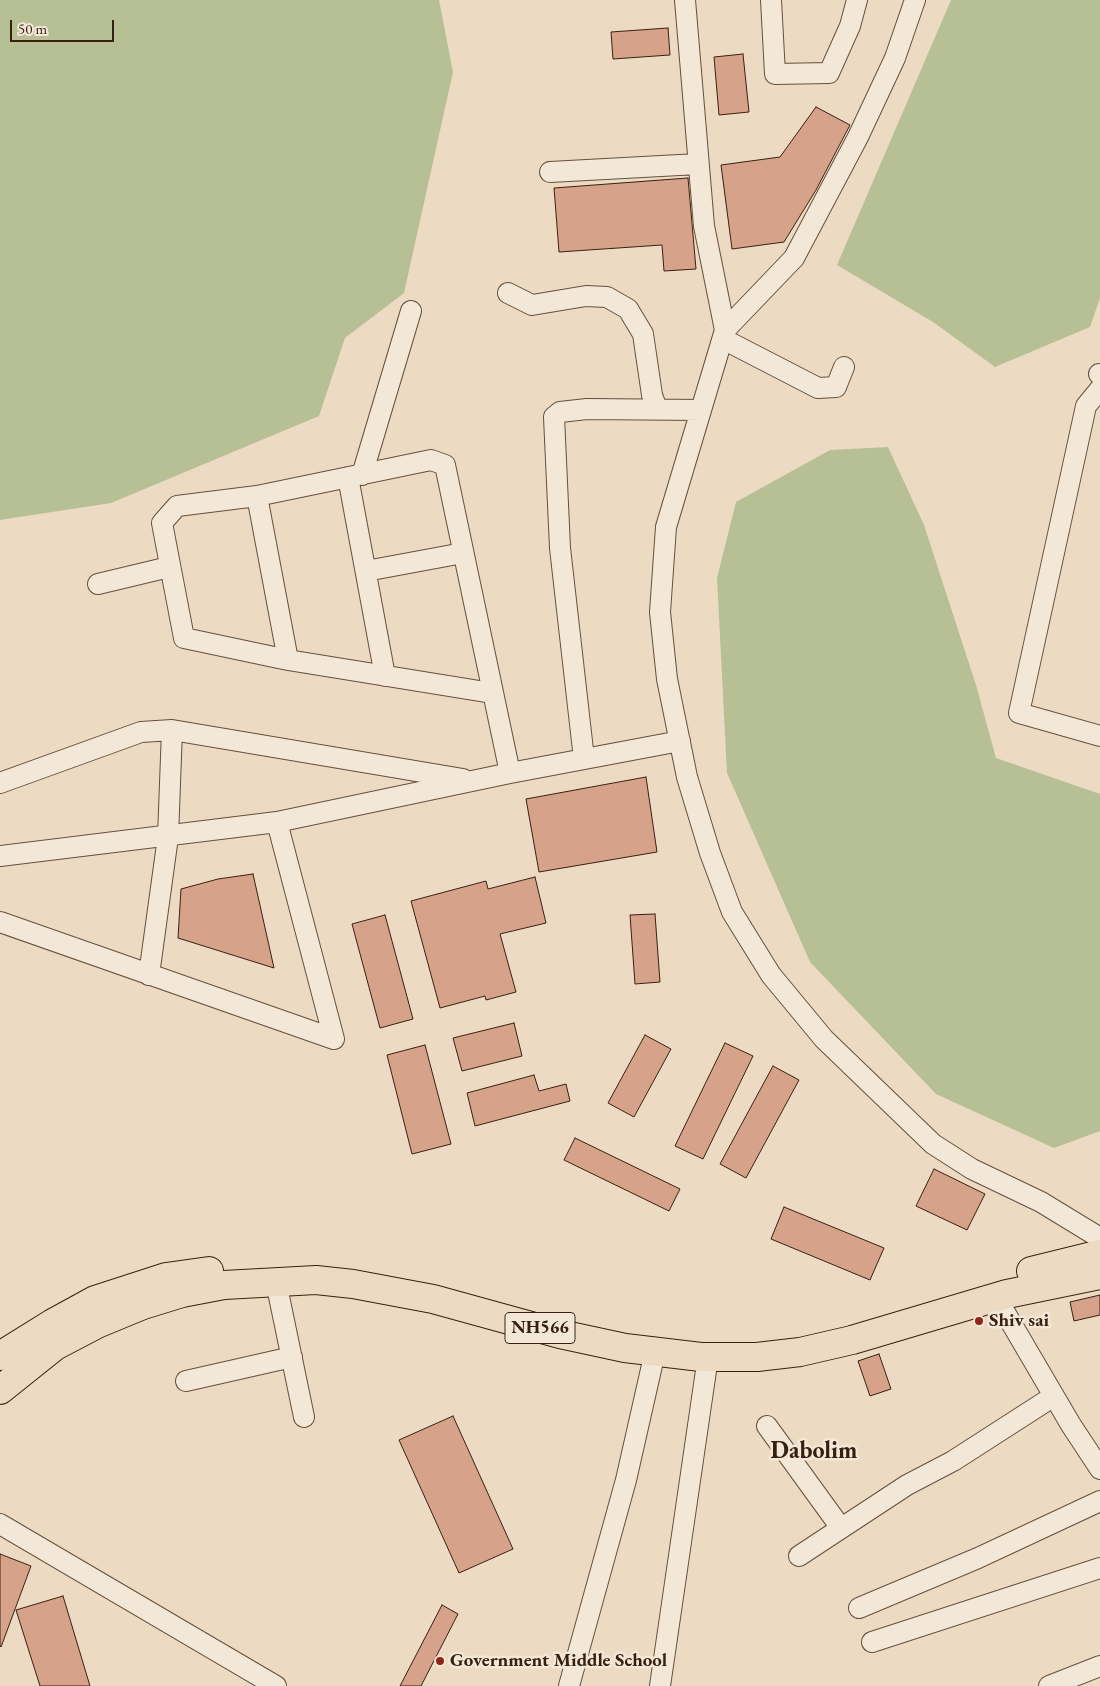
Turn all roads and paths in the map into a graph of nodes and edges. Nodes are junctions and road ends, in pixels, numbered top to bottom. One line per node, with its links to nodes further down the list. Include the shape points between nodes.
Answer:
1 (685, 0): 5 (street)
2 (771, 0): 3 (street, via 775,74 829,73)
3 (858, 0)
4 (915, 0): 9 (street, via 895,58 858,137 794,258)
5 (698, 164): 6 (street); 9 (street, via 704,226)
6 (550, 172)
7 (508, 293): 12 (street, via 532,306 586,296 607,297 628,309 644,334 652,395)
8 (412, 311): 14 (street)
9 (724, 335): 10 (street, via 818,388 836,387); 13 (street)
10 (844, 367)
11 (1100, 379): 24 (street, via 1086,406 1018,713)
12 (657, 409): 13 (street); 26 (street, via 587,409 560,412 554,417 560,548)
13 (701, 410): 25 (street, via 666,527 660,612 667,679)
14 (355, 476): 15 (street); 16 (street, via 431,460 445,465); 18 (street)
15 (257, 496): 17 (street, via 177,506 162,523); 20 (street)
16 (463, 553): 18 (street); 22 (street)
17 (169, 567): 19 (street); 20 (street, via 184,638)
18 (366, 571): 21 (street)
19 (98, 584)
20 (288, 660): 21 (street)
21 (385, 676): 22 (street)
22 (492, 693): 27 (street)
23 (172, 730): 28 (street); 29 (street, via 141,732); 31 (street)
24 (1100, 736)
25 (680, 741): 26 (street); 35 (street, via 707,843 732,912 771,975 824,1040 933,1144 972,1169 1041,1202)
26 (584, 759): 27 (street)
27 (510, 773): 28 (street)
28 (474, 781): 30 (street)
29 (0, 783)
30 (278, 822): 31 (street); 34 (street, via 334,1039)
31 (168, 837): 32 (street); 34 (street)
32 (0, 856)
33 (0, 922): 34 (street)
34 (149, 975)
35 (1100, 1238)
36 (1100, 1254): 41 (highway, NH566, via 1010,1276 819,1331 731,1342 668,1339 609,1330 475,1295 335,1266 249,1265 166,1277 96,1300)
37 (1100, 1275): 39 (highway, NH566)
38 (276, 1282): 40 (highway, NH566, via 316,1280 353,1284 433,1299 560,1334); 42 (street); 45 (highway, NH566, via 182,1293 143,1305 55,1346)
39 (996, 1297): 43 (highway, NH566, via 800,1352 757,1357); 46 (street)
40 (655, 1352): 43 (highway, NH566); 59 (street, via 626,1480)
41 (1, 1353)
42 (292, 1357): 44 (street); 47 (street)
43 (708, 1357): 60 (street)
44 (186, 1381)
45 (0, 1390)
46 (1054, 1396): 49 (street); 52 (street, via 953,1461 907,1484)
47 (304, 1417)
48 (767, 1426): 52 (street)
49 (1100, 1469)
50 (1100, 1501): 55 (street, via 978,1558)
51 (0, 1524): 58 (street)
52 (841, 1528): 53 (street)
53 (799, 1556)
54 (1100, 1568): 56 (street)
55 (859, 1608)
56 (872, 1642)
57 (1100, 1666): 61 (street)
58 (276, 1686)
59 (569, 1686)
60 (660, 1686)
61 (1049, 1686)

